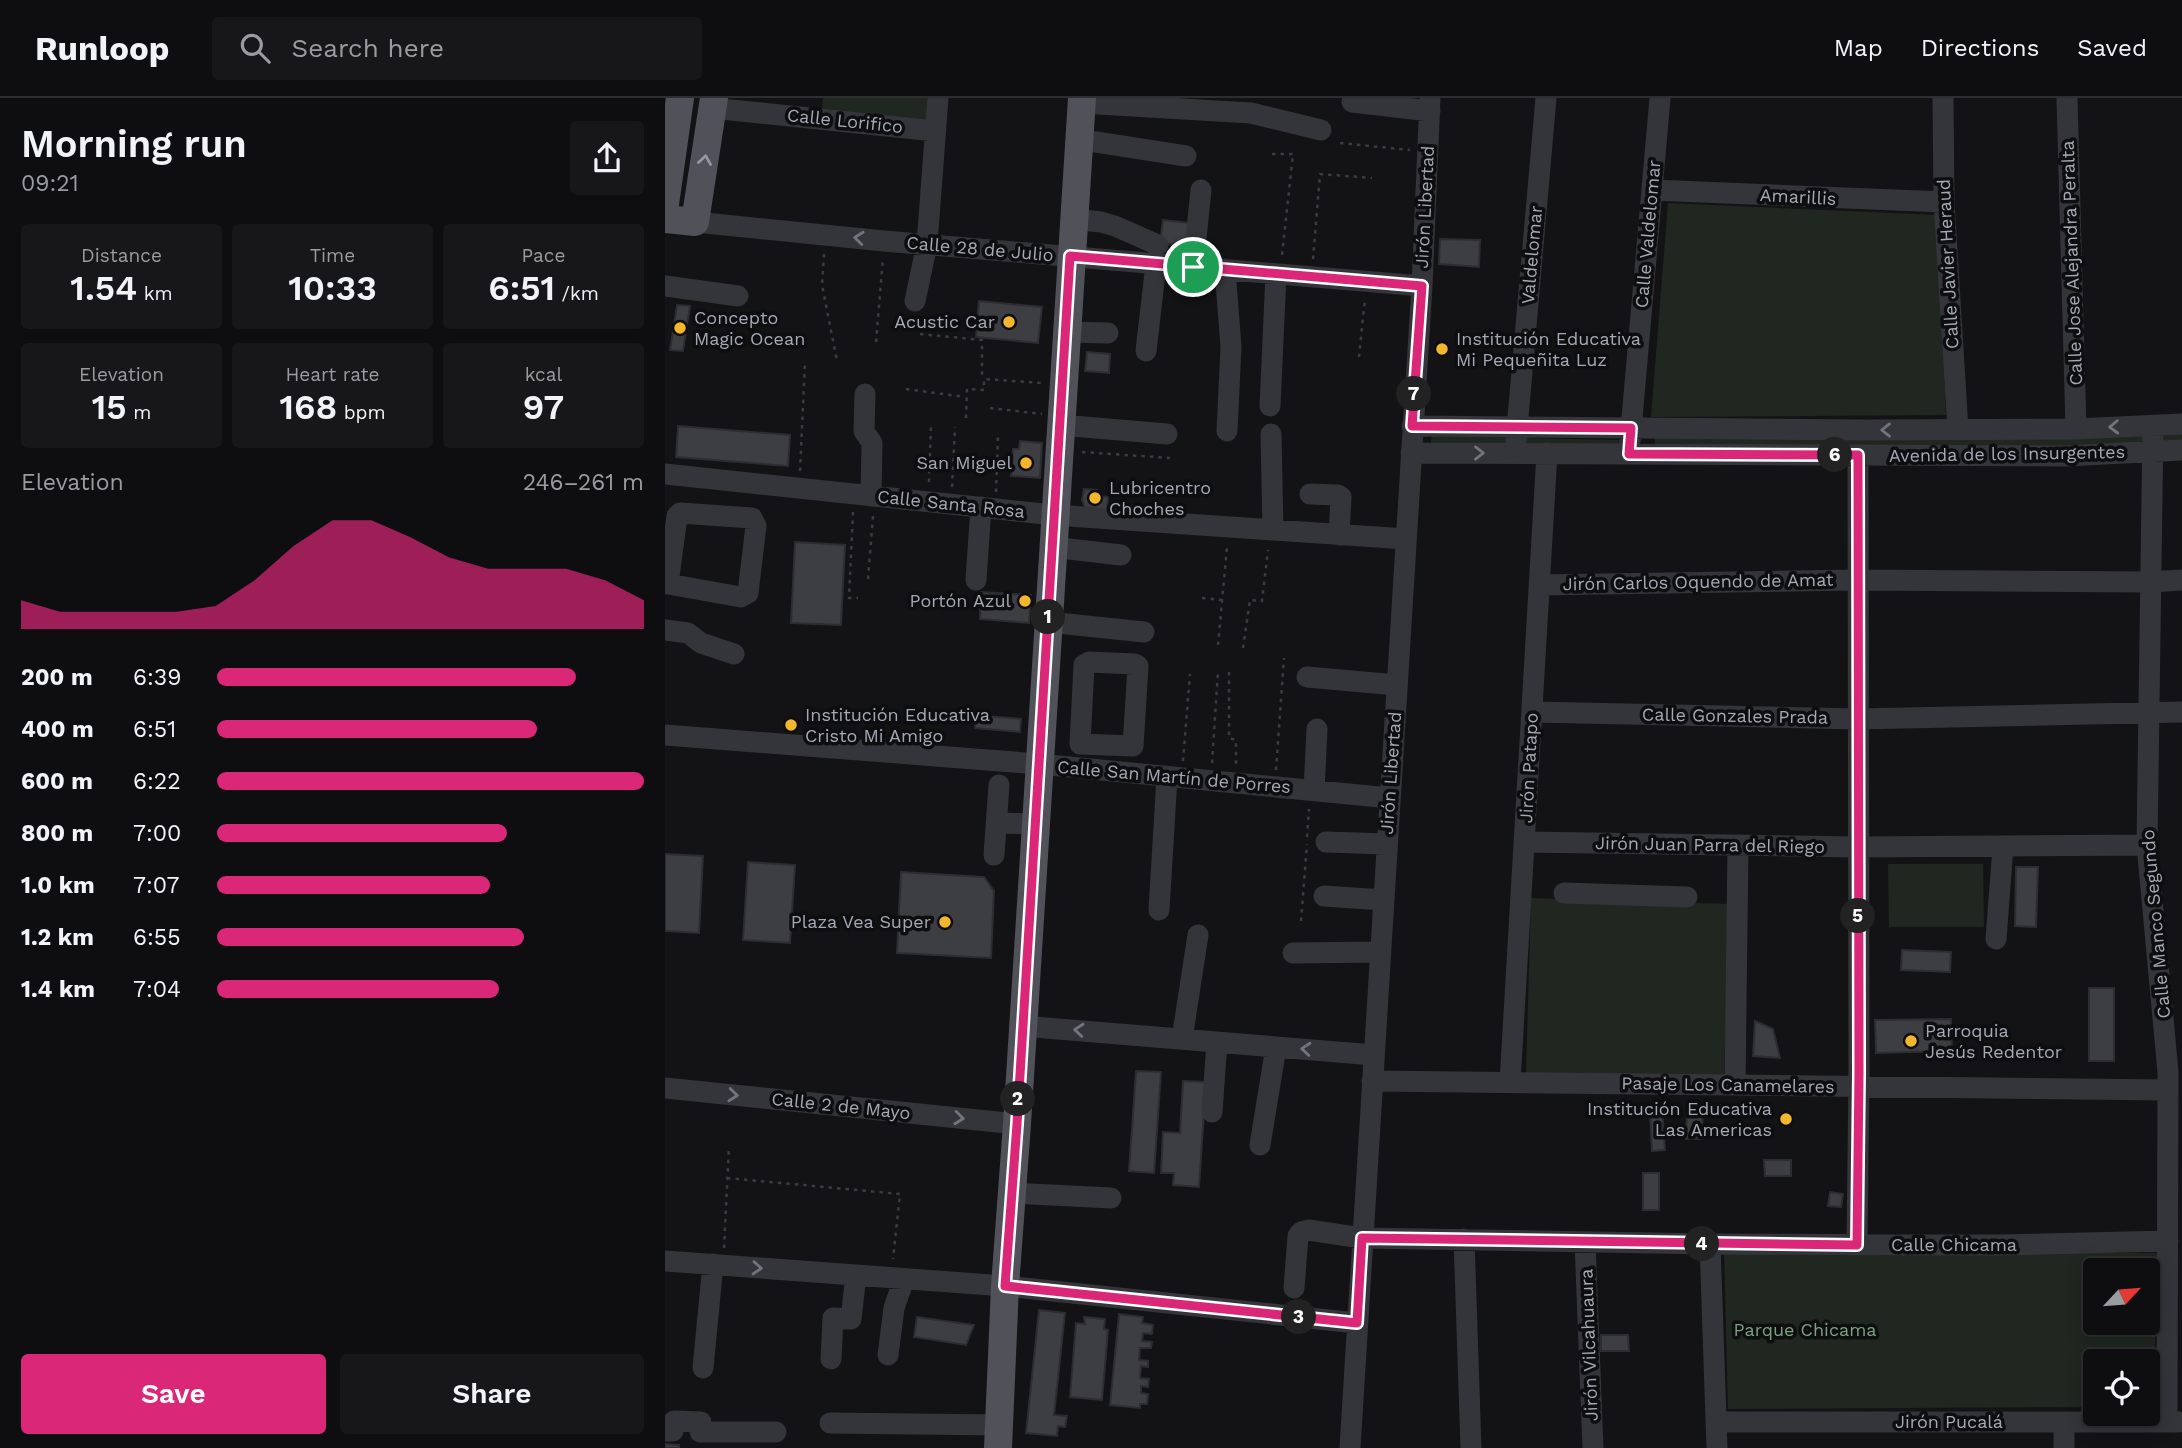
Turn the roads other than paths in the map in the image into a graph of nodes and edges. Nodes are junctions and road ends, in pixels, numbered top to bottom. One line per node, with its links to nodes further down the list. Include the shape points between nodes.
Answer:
1 (680, 98): 18 (main road)
2 (938, 98): 12 (street)
3 (1546, 98): 40 (street, Valdelomar)
4 (1660, 98): 16 (street, Calle Valdelomar)
5 (1943, 98): 17 (street, Calle Javier Heraud)
6 (2067, 98): 43 (street, Calle Jose Alejandra Peralta)
7 (1082, 100): 11 (street, via 1251,113); 13 (main road)
8 (1352, 102): 10 (street)
9 (713, 103): 12 (street, Calle Lorifico); 21 (main road, one-way to 9)
10 (1430, 105): 29 (street, Jirón Libertad)
11 (1321, 130)
12 (935, 131): 22 (street)
13 (1078, 141): 14 (street); 20 (main road)
14 (1186, 156)
15 (1201, 190): 25 (street)
16 (1652, 190): 17 (street, Amarillis); 41 (street, Calle Valdelomar)
17 (1944, 202): 42 (street, Calle Javier Heraud)
18 (665, 204)
19 (665, 219): 21 (main road, Calle 28 de Julio)
20 (1073, 219): 23 (street, via 1115,226); 24 (main road)
21 (695, 222): 22 (street, Calle 28 de Julio, one-way to 21)
22 (927, 244): 24 (street, Calle 28 de Julio); 31 (street)
23 (1157, 254): 24 (street, Calle 28 de Julio); 25 (street, Calle 28 de Julio); 34 (street)
24 (1070, 256): 32 (main road)
25 (1193, 267): 26 (street, Calle 28 de Julio)
26 (1225, 269): 27 (street, Calle 28 de Julio); 45 (street, via 1230,347)
27 (1278, 274): 29 (street, Calle 28 de Julio); 36 (street)
28 (665, 286): 30 (street)
29 (1422, 286): 38 (street, Jirón Libertad)
30 (738, 296)
31 (915, 301)
32 (1066, 332): 33 (street); 44 (main road)
33 (1108, 333)
34 (1146, 351)
35 (865, 394): 58 (street, via 863,430 872,443)
36 (1270, 406)
37 (2182, 424): 39 (street, Avenida de los Insurgentes)
38 (1412, 426): 40 (street, Avenida de los Insurgentes); 50 (street, Jirón Libertad)
39 (2153, 426): 43 (street, Avenida de los Insurgentes, one-way to 43); 49 (street, Calle Manco Segundo)
40 (1517, 427): 41 (street, Avenida de los Insurgentes); 51 (street, Valdelomar)
41 (1631, 428): 42 (street, Avenida de los Insurgentes, one-way to 41); 53 (street, Calle Valdelomar)
42 (1958, 429): 43 (street, Avenida de los Insurgentes)
43 (2076, 429)
44 (1060, 430): 46 (street); 61 (main road)
45 (1227, 431)
46 (1167, 434)
47 (1271, 434): 62 (street)
48 (2182, 450): 49 (street, Avenida de los Insurgentes)
49 (2153, 452): 54 (street, Avenida de los Insurgentes); 70 (street, Calle Manco Segundo)
50 (1411, 453): 51 (street, Avenida de los Insurgentes, one-way to 51); 64 (street, Jirón Libertad)
51 (1515, 453): 52 (street, Avenida de los Insurgentes)
52 (1547, 453): 53 (street, Avenida de los Insurgentes); 71 (street, Jirón Patapo)
53 (1629, 454): 54 (street, Avenida de los Insurgentes)
54 (1858, 455): 68 (street)
55 (665, 474): 56 (street, Calle Santa Rosa)
56 (719, 480): 58 (street, Calle Santa Rosa); 60 (street)
57 (1310, 494): 63 (street, via 1341,497)
58 (866, 495): 59 (street, Calle Santa Rosa)
59 (988, 508): 61 (street, Calle Santa Rosa); 67 (street)
60 (713, 514): 60 (street, via 677,514 667,583 743,597 748,593 755,523 750,517)
61 (1054, 515): 62 (street, Calle Santa Rosa); 65 (main road)
62 (1272, 530): 63 (street, Calle Santa Rosa)
63 (1339, 535): 64 (street, Calle Santa Rosa)
64 (1406, 539): 77 (street, Jirón Libertad)
65 (1052, 547): 66 (street); 72 (main road)
66 (1121, 555)
67 (976, 580)
68 (1857, 580): 70 (street, Jirón Carlos Oquendo de Amat); 71 (street, Jirón Carlos Oquendo de Amat); 81 (street)
69 (2182, 580): 70 (street, Jirón Carlos Oquendo de Amat)
70 (2150, 582): 80 (street, Calle Manco Segundo)
71 (1539, 585): 78 (street, Jirón Patapo)
72 (1048, 622): 74 (street); 85 (main road)
73 (665, 630): 75 (street, via 688,633 701,643)
74 (1144, 632)
75 (734, 654)
76 (1307, 677): 77 (street)
77 (1397, 685): 90 (street, Jirón Libertad)
78 (1532, 712): 81 (street, Calle Gonzales Prada); 94 (street, Jirón Patapo)
79 (2182, 712): 80 (street, Calle Gonzales Prada)
80 (2148, 713): 81 (street, Calle Gonzales Prada); 97 (street, Calle Manco Segundo)
81 (1857, 719): 98 (street)
82 (1317, 729): 89 (street)
83 (665, 735): 85 (street, Calle San Martín de Porres)
84 (1098, 745): 84 (street, via 1079,743 1084,665 1135,664 1139,667 1134,745); 86 (street)
85 (1039, 764): 86 (street, Calle San Martín de Porres); 92 (main road)
86 (1091, 770): 87 (street, Calle San Martín de Porres)
87 (1174, 778): 89 (street, Calle San Martín de Porres); 105 (street)
88 (999, 785): 91 (street)
89 (1312, 791): 90 (street, Calle San Martín de Porres)
90 (1390, 798): 95 (street, Jirón Libertad)
91 (997, 823): 92 (street); 100 (street)
92 (1036, 824): 110 (main road)
93 (1326, 842): 95 (street)
94 (1524, 842): 96 (street, Jirón Juan Parra del Riego); 116 (street, Jirón Patapo)
95 (1387, 844): 104 (street, Jirón Libertad)
96 (1738, 845): 98 (street, Jirón Juan Parra del Riego); 117 (street)
97 (2147, 845): 99 (street, Jirón Juan Parra del Riego); 119 (street, Calle Manco Segundo, via 2168,1072)
98 (1857, 846): 99 (street, Jirón Juan Parra del Riego); 118 (street)
99 (2003, 847): 107 (street)
100 (994, 855)
101 (1564, 893): 103 (street)
102 (1324, 896): 104 (street)
103 (1687, 897)
104 (1383, 901): 108 (street, Jirón Libertad)
105 (1160, 910)
106 (1198, 936): 111 (street)
107 (1996, 939)
108 (1380, 952): 109 (street); 114 (street, Jirón Libertad)
109 (1293, 953)
110 (1022, 1026): 111 (street, one-way to 110); 122 (main road)
111 (1182, 1039): 112 (street)
112 (1217, 1042): 113 (street); 121 (street)
113 (1276, 1047): 114 (street, one-way to 113); 123 (street)
114 (1374, 1055): 115 (street, Jirón Libertad)
115 (1372, 1081): 116 (street, Pasaje Los Canamelares); 126 (street, Jirón Libertad)
116 (1510, 1082): 117 (street, Pasaje Los Canamelares)
117 (1735, 1085): 118 (street, Pasaje Los Canamelares)
118 (1859, 1086): 119 (street, Pasaje Los Canamelares); 131 (street)
119 (2177, 1087): 128 (street, Calle Manco Segundo)
120 (665, 1088): 122 (street, Calle 2 de Mayo, one-way to 122)
121 (1212, 1112)
122 (1017, 1124): 124 (main road)
123 (1260, 1145)
124 (1012, 1193): 125 (street); 136 (main road)
125 (1111, 1198)
126 (1362, 1238): 127 (street, Calle Chicama); 137 (street, Calle Chicama, via 1301,1232); 138 (street, Jirón Libertad)
127 (1464, 1239): 129 (street, Calle Chicama); 150 (street)
128 (2168, 1241): 131 (street, Calle Chicama); 144 (street, Calle Manco Segundo)
129 (1585, 1242): 130 (street, Calle Chicama); 151 (street, Jirón Vilcahuaura)
130 (1710, 1244): 131 (street, Calle Chicama); 142 (street)
131 (1857, 1245)
132 (665, 1261): 133 (street)
133 (718, 1265): 134 (street, one-way to 134); 141 (street)
134 (856, 1275): 135 (street); 140 (street, via 851,1319 833,1318)
135 (897, 1278): 136 (street); 139 (street)
136 (1005, 1286): 138 (street); 148 (main road)
137 (1294, 1288)
138 (1357, 1323): 149 (street, Jirón Libertad)
139 (888, 1355)
140 (831, 1359)
141 (703, 1368)
142 (1716, 1422): 143 (street, Jirón Pucalá); 152 (street)
143 (2064, 1422): 144 (street, Jirón Pucalá); 153 (street)
144 (2175, 1422)
145 (830, 1423): 148 (street)
146 (665, 1431): 147 (street, via 673,1432 674,1421 701,1422 701,1432)
147 (776, 1432)
148 (998, 1437)
149 (1350, 1448)
150 (1471, 1448)
151 (1593, 1448)
152 (1717, 1448)
153 (2064, 1448)

